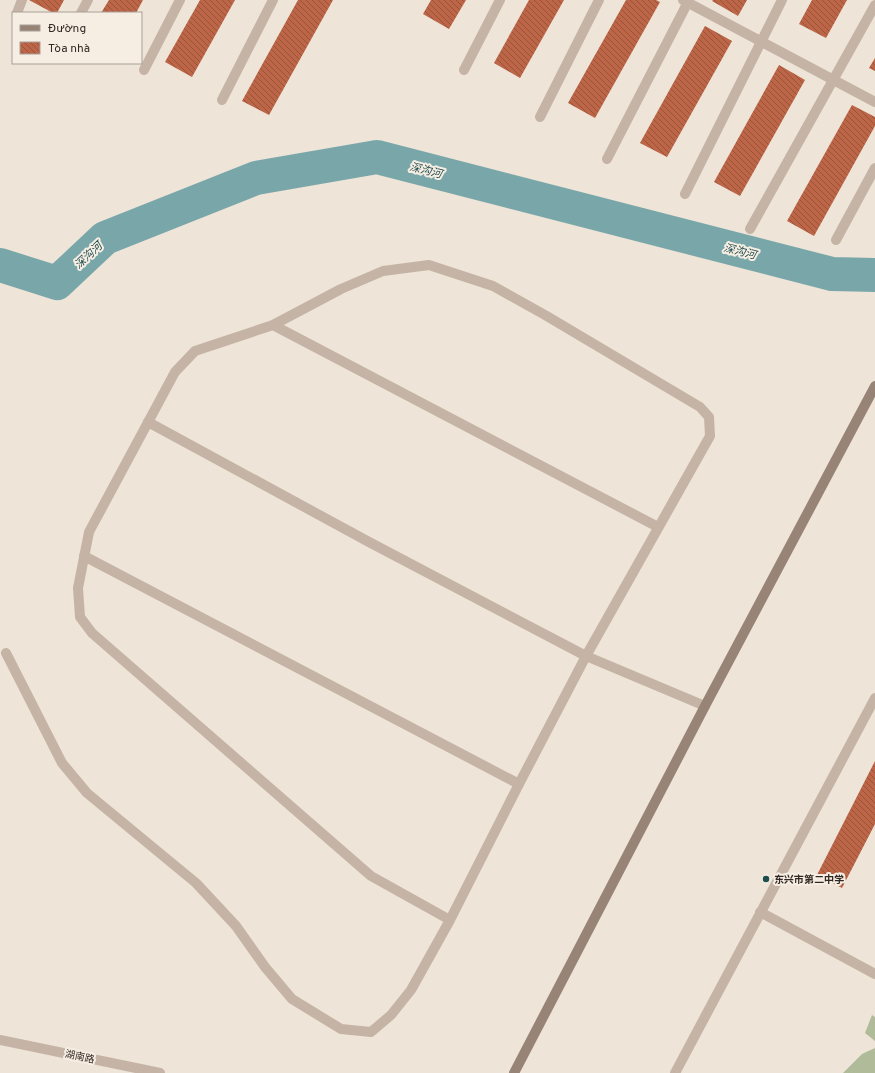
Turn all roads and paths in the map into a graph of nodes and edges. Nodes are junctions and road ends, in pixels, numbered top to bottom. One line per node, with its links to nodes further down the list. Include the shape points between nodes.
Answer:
1 (22, 0): 10 (street)
2 (88, 0): 11 (street)
3 (180, 0): 13 (street)
4 (273, 0): 16 (street)
5 (500, 0): 14 (street)
6 (599, 0): 18 (street)
7 (782, 0): 12 (street)
8 (686, 1): 12 (street); 19 (street)
9 (875, 5): 15 (street)
10 (17, 12)
11 (82, 12)
12 (760, 41): 15 (street); 21 (street)
13 (144, 70)
14 (464, 70)
15 (833, 80): 17 (street); 22 (street)
16 (222, 100)
17 (875, 102)
18 (540, 117)
19 (607, 159)
20 (875, 168): 23 (street)
21 (685, 194)
22 (750, 229)
23 (836, 240)
24 (273, 325): 26 (street, via 195,351 175,372); 27 (street); 27 (street, via 341,289 383,271 429,266 493,286 700,407 709,417 710,436)
25 (875, 386): 32 (main road)
26 (148, 422): 28 (street, via 89,532); 30 (street)
27 (658, 527): 30 (street)
28 (84, 556): 33 (street); 35 (street, via 78,588 80,617 92,633 371,876)
29 (6, 653): 35 (street, via 62,763 87,793 196,883 236,926 292,999 341,1030 371,1032 391,1015 411,990)
30 (586, 656): 32 (street); 33 (street)
31 (875, 698): 34 (street)
32 (705, 706): 39 (main road)
33 (519, 784): 35 (street)
34 (760, 912): 36 (street); 40 (street)
35 (450, 920)
36 (875, 974)
37 (0, 1040): 38 (street, 湖南路)
38 (160, 1073)
39 (514, 1073)
40 (675, 1073)

